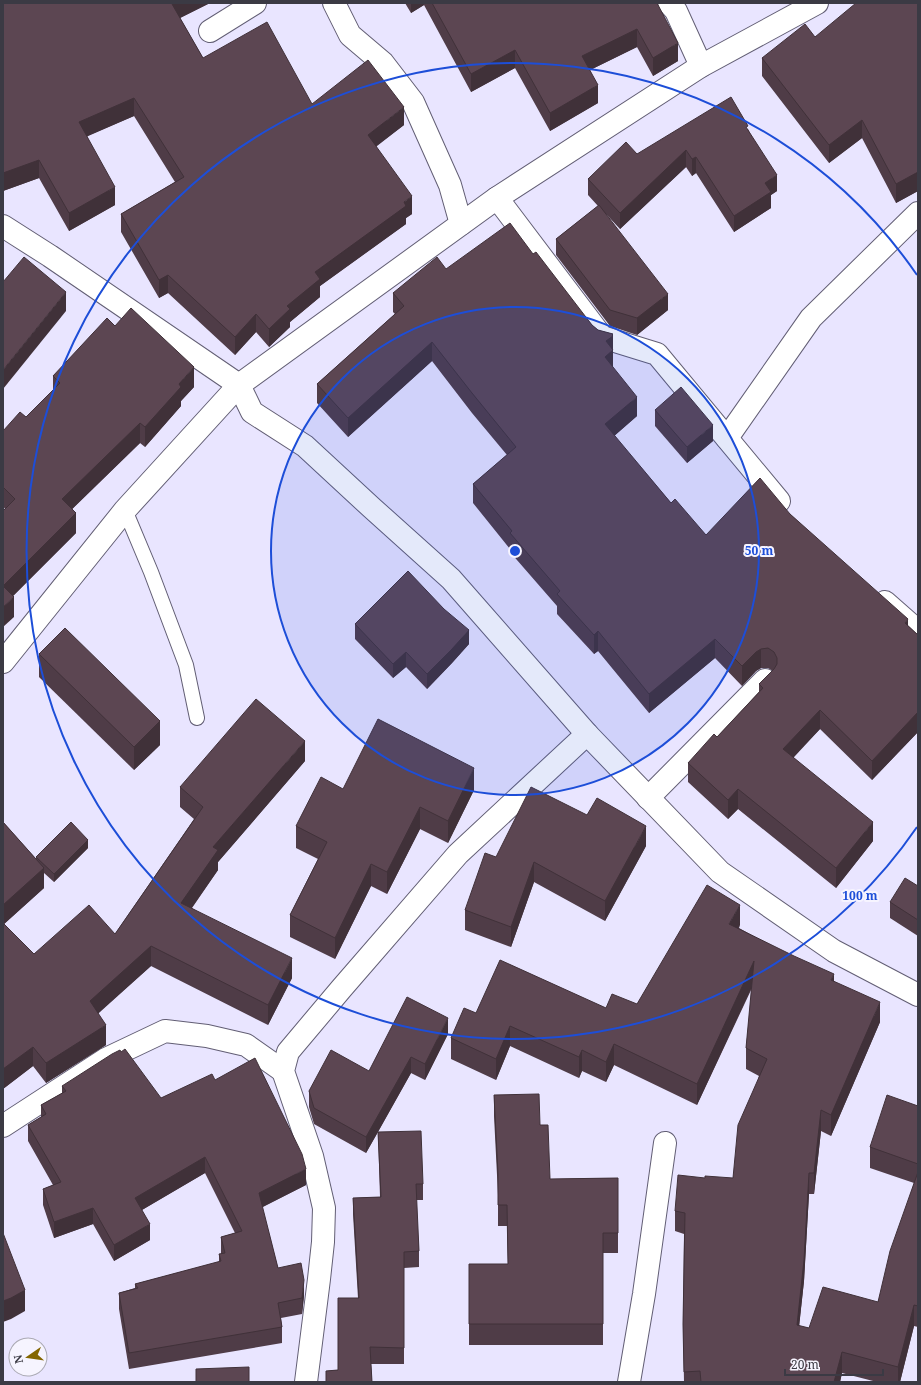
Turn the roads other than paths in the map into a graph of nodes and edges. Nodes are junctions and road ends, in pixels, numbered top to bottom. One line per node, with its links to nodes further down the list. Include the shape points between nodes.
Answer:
1 (255, 3): 5 (street)
2 (334, 3): 9 (street, via 350,35 382,63 413,102 450,185)
3 (669, 3): 6 (street, via 676,11)
4 (817, 3): 6 (street)
5 (210, 31)
6 (701, 66): 7 (street)
7 (497, 198): 9 (street); 12 (street, via 602,337 657,354)
8 (918, 213): 12 (street, via 811,318)
9 (461, 224): 11 (street)
10 (3, 226): 11 (street)
11 (239, 385): 13 (street); 20 (street, via 252,412 306,446 451,579)
12 (727, 438): 14 (street)
13 (125, 510): 17 (street); 19 (lane, via 186,666)
14 (793, 518)
15 (872, 590): 16 (street)
16 (918, 631)
17 (3, 662)
18 (765, 680): 21 (street)
19 (197, 718)
20 (587, 734): 21 (street); 23 (street, via 458,854 288,1052)
21 (648, 798): 22 (street, via 720,872 834,951)
22 (918, 995)
23 (283, 1071): 24 (street, via 246,1045 207,1036 165,1031 106,1059); 26 (street, via 312,1156 324,1208 323,1242)
24 (3, 1126)
25 (664, 1143): 27 (street, via 644,1294)
26 (306, 1382)
27 (629, 1382)

